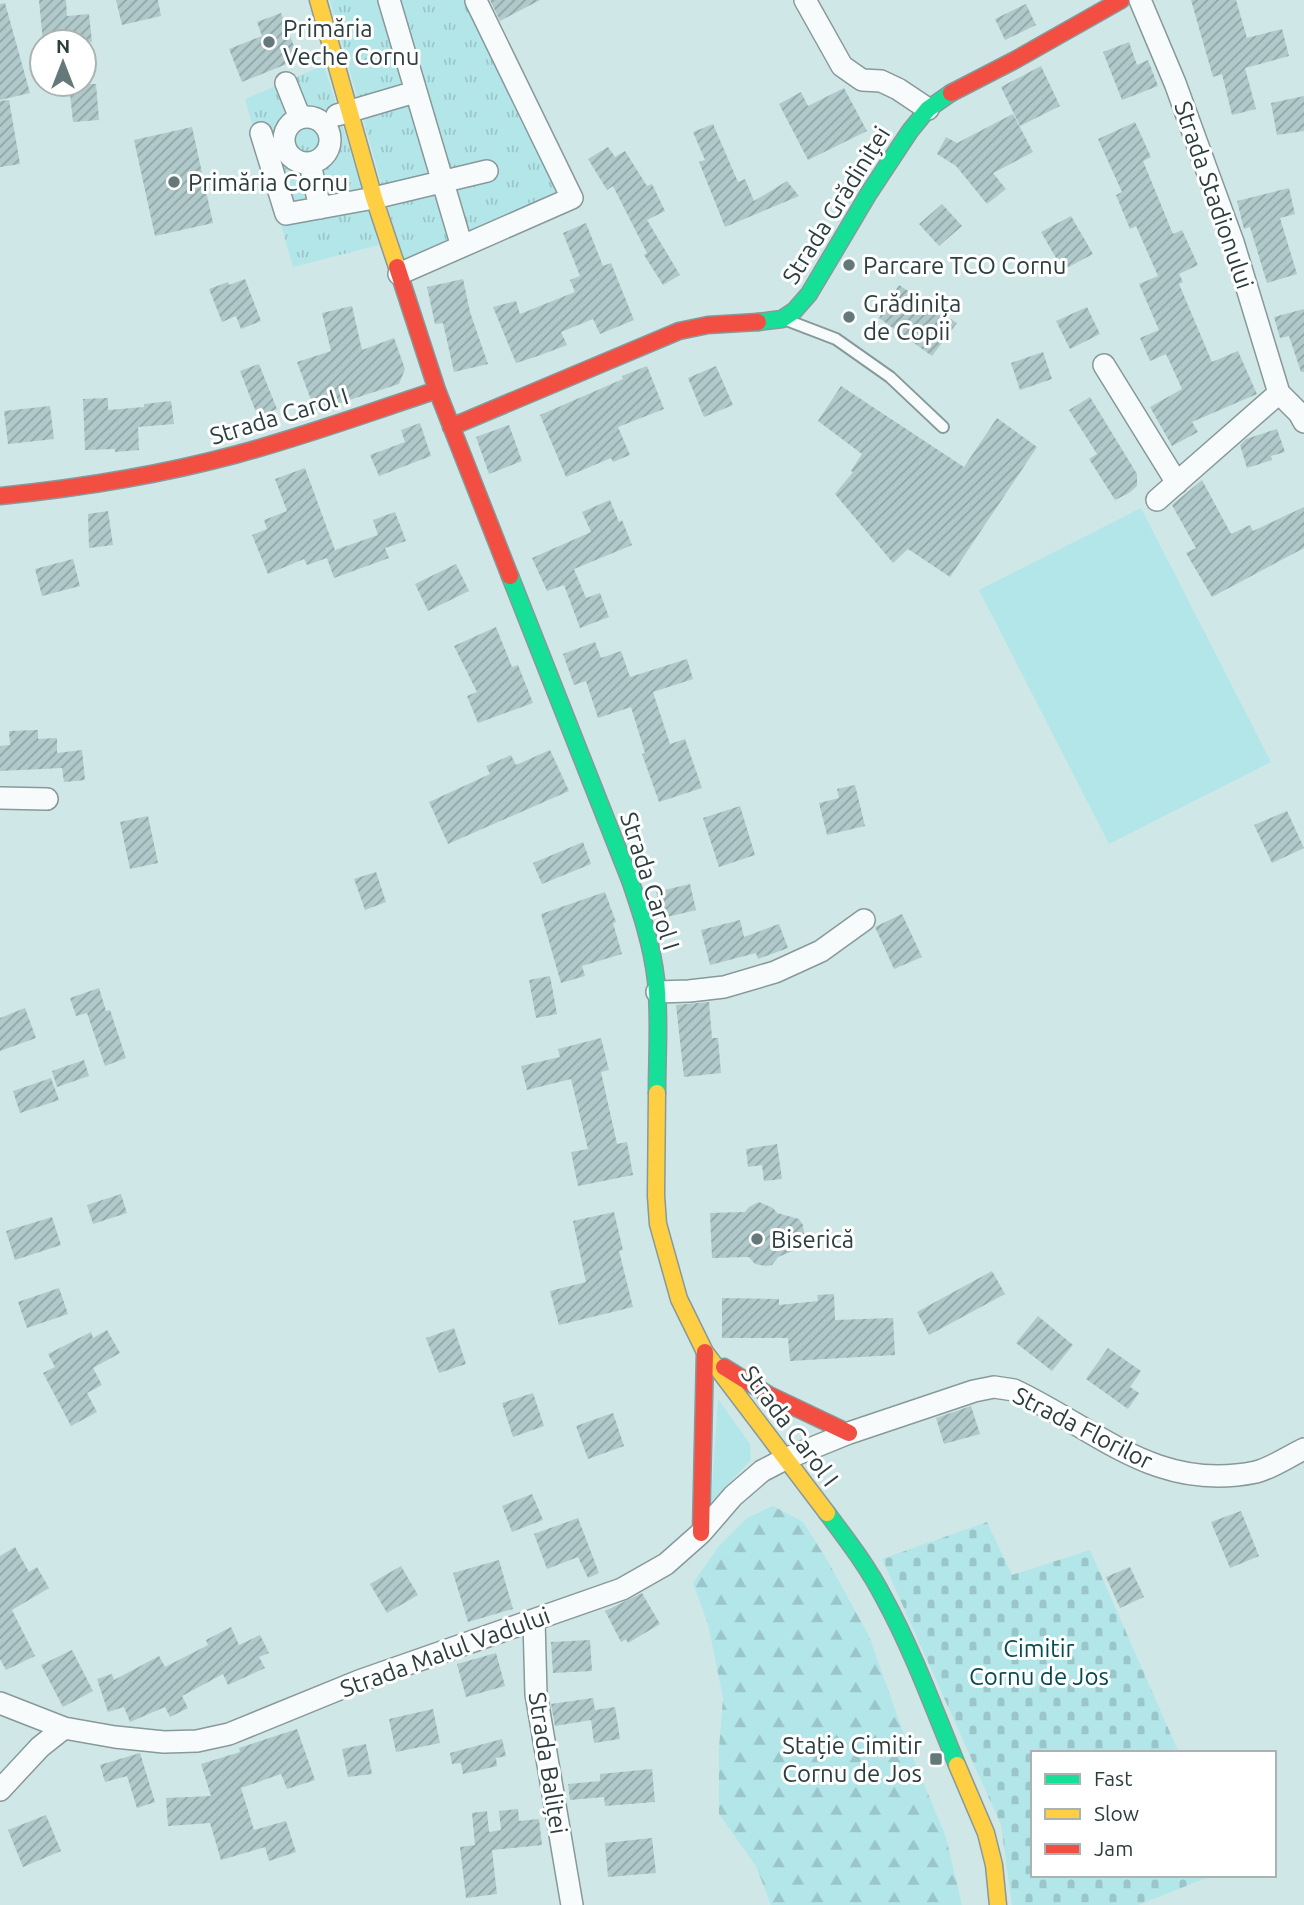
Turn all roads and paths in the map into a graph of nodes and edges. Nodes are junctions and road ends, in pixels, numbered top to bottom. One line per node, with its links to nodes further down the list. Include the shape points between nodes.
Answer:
1 (317, 0): 10 (main road)
2 (389, 0): 8 (street)
3 (805, 0): 9 (street, via 842,65 862,80 881,81)
4 (1121, 0): 9 (main road, Strada Grădiniței)
5 (1140, 0): 23 (street, Strada Stadionului, via 1233,242)
6 (476, 1): 19 (street, via 572,198)
7 (286, 83): 11 (street)
8 (415, 92): 10 (street); 15 (street)
9 (928, 109): 20 (main road, Strada Grădiniței, via 869,193 809,294)
10 (349, 111): 11 (street); 16 (main road)
11 (309, 119): 13 (street, via 326,127 330,144 323,157); 13 (street, via 293,121 287,127 284,148 295,161)
12 (261, 133): 17 (street, via 286,214)
13 (310, 164): 17 (street)
14 (487, 171): 15 (street)
15 (443, 181): 16 (street); 18 (street)
16 (374, 198): 17 (street); 19 (main road)
17 (320, 208)
18 (460, 240)
19 (399, 274): 22 (main road)
20 (782, 319): 25 (main road, Strada Grădiniței, via 679,331); 26 (lane, via 835,339 890,377)
21 (1104, 365): 27 (street)
22 (437, 390): 25 (main road, Strada Carol I); 28 (main road, Strada Carol I, via 203,463)
23 (1279, 393): 24 (street, Strada Stadionului); 27 (street)
24 (1304, 422)
25 (451, 427): 33 (main road, Strada Carol I, via 630,880 649,937)
26 (943, 427)
27 (1177, 483): 29 (street)
28 (0, 496)
29 (1157, 500)
30 (0, 798): 31 (street)
31 (47, 799)
32 (864, 920): 33 (street, via 821,951 775,972 724,987)
33 (657, 992): 34 (main road, Strada Carol I, via 658,1224 679,1298)
34 (705, 1352): 35 (main road, via 735,1376); 37 (main road, Strada Carol I); 38 (main road)
35 (849, 1433): 36 (street, Strada Florilor, via 994,1387 1014,1390 1143,1461 1177,1473 1215,1477 1258,1471); 37 (street, Strada Florilor)
36 (1304, 1449)
37 (785, 1459): 38 (street, Strada Malul Vadului, via 762,1471 733,1496); 44 (main road, Strada Carol I, via 861,1558 895,1619 986,1833)
38 (701, 1533): 39 (street, Strada Malul Vadului, via 666,1564 632,1584)
39 (534, 1619): 41 (street, Strada Malul Vadului, via 359,1681 229,1734 164,1742); 43 (street, Strada Baliței, via 536,1694)
40 (0, 1703): 41 (street, Strada Malul Vadului)
41 (64, 1728): 42 (street)
42 (0, 1790)
43 (572, 1905)
44 (998, 1905)

